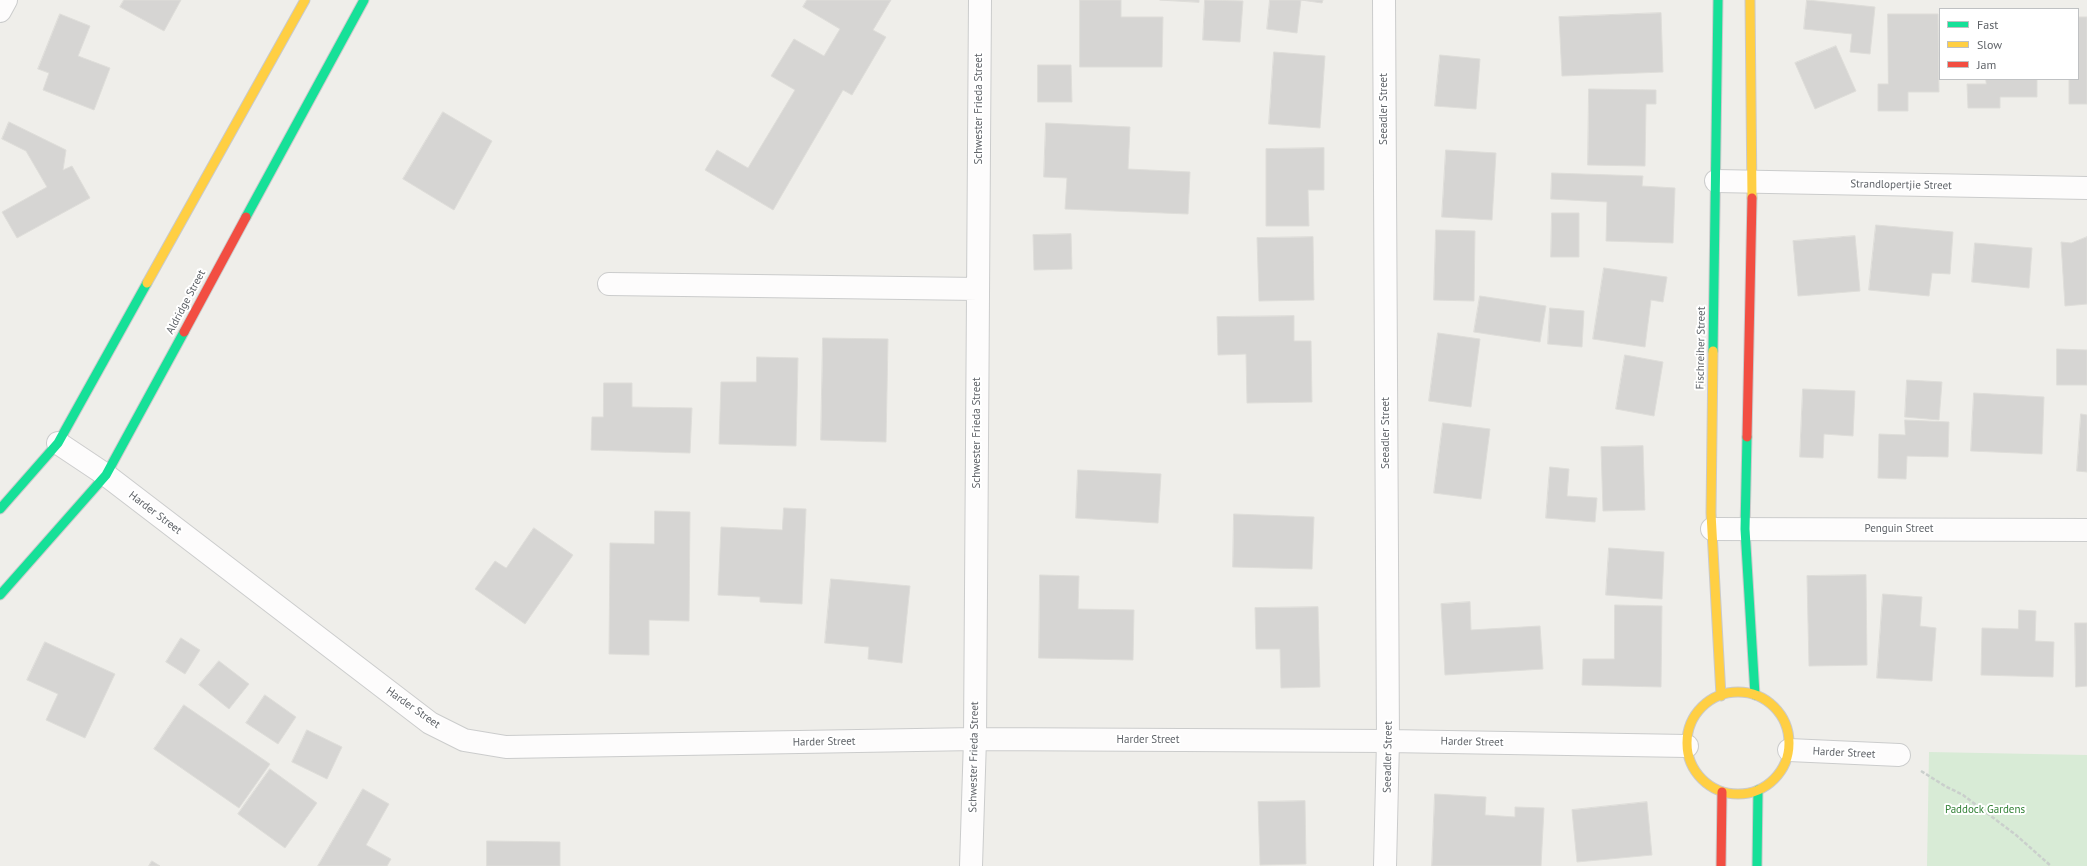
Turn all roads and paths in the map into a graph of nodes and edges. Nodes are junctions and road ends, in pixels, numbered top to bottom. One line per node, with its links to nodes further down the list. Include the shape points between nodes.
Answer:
1 (6, 0): 8 (street)
2 (305, 0): 14 (street)
3 (364, 0): 15 (street, Aldridge Street)
4 (980, 0): 13 (street, Schwester Frieda Street)
5 (1384, 0): 24 (street, Seeadler Street)
6 (1718, 0): 9 (street, Fischreiher Street)
7 (1750, 0): 10 (street)
8 (0, 11)
9 (1716, 181): 10 (street, Strandlopertjie Street); 17 (street, Fischreiher Street)
10 (1752, 183): 11 (street, Strandlopertjie Street); 18 (street)
11 (2087, 188)
12 (609, 284): 13 (street)
13 (978, 289): 23 (street, Schwester Frieda Street)
14 (58, 443): 15 (street, Harder Street); 16 (street)
15 (106, 475): 20 (street, Aldridge Street); 23 (street, Harder Street, via 430,723 464,740 506,747)
16 (0, 509)
17 (1712, 529): 18 (street, Penguin Street); 22 (street, Fischreiher Street)
18 (1745, 529): 19 (street, Penguin Street); 21 (street)
19 (2087, 530)
20 (0, 595)
21 (1755, 695): 22 (street, via 1735,692); 26 (street, via 1778,710 1789,736)
22 (1721, 696): 25 (street, via 1715,697 1700,710 1690,727)
23 (975, 739): 24 (street, Harder Street); 30 (street, Schwester Frieda Street)
24 (1388, 741): 25 (street, Harder Street); 31 (street, Seeadler Street)
25 (1687, 746): 29 (street, via 1690,761 1698,775)
26 (1789, 750): 27 (street, Harder Street); 28 (street, via 1776,779)
27 (1899, 755): 34 (path, via 1963,795 2016,835)
28 (1758, 790): 29 (street, via 1740,794); 33 (street)
29 (1722, 792): 32 (street)
30 (971, 866)
31 (1385, 866)
32 (1721, 866)
33 (1756, 866)
34 (2051, 866)

